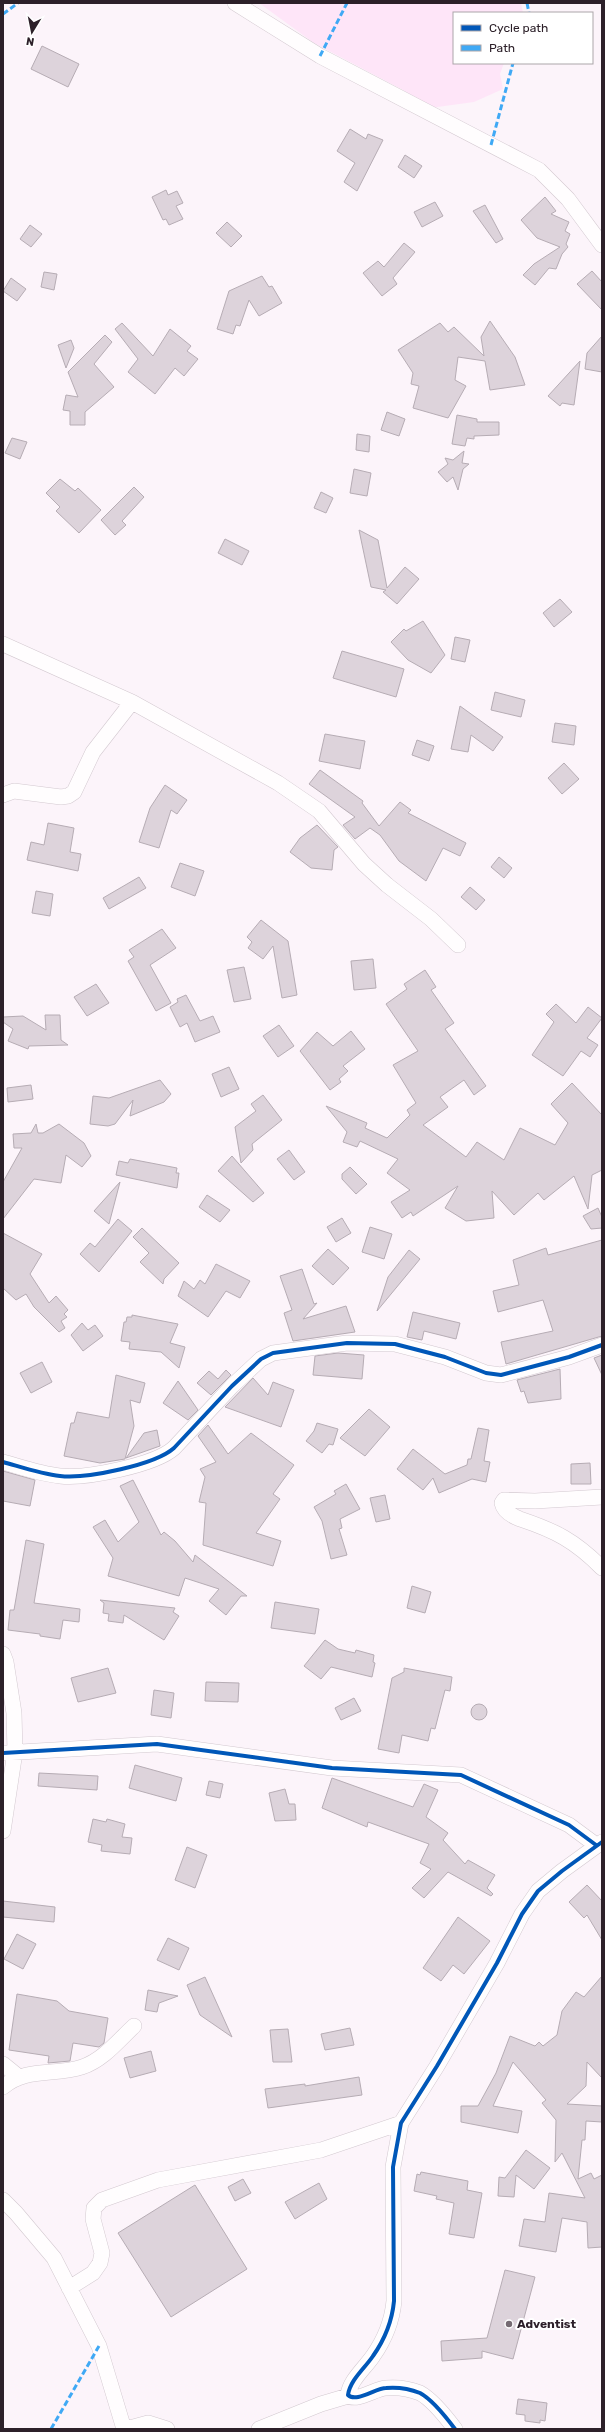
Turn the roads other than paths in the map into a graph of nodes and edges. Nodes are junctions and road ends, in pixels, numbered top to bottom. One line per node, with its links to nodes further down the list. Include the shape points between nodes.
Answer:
1 (235, 3): 2 (street, via 320,56 538,170 568,199)
2 (602, 245)
3 (3, 644): 4 (street)
4 (132, 702): 5 (street, via 93,752 74,792 68,796 14,791); 6 (street, via 278,783 319,811 364,864 431,919)
5 (3, 795)
6 (458, 945)
7 (602, 1345): 8 (street, via 562,1359 501,1375 486,1373 445,1357 395,1344 347,1343 273,1353 261,1359 232,1386 174,1448 153,1461 78,1477 59,1476)
8 (3, 1462)
9 (602, 1497): 10 (street, via 536,1501 511,1498 502,1503 503,1508 514,1516 564,1536 582,1548)
10 (602, 1568)
11 (3, 1654): 12 (street, via 14,1713)
12 (9, 1752): 13 (street); 14 (street); 15 (street, via 156,1744 332,1768 461,1775 569,1825)
13 (3, 1764)
14 (3, 1831)
15 (599, 1844): 20 (street, via 538,1891 522,1914 497,1963)
16 (134, 2026): 18 (street, via 102,2057 89,2064 74,2070 38,2072)
17 (3, 2064): 18 (street)
18 (19, 2077): 19 (street)
19 (3, 2087)
20 (401, 2123): 22 (street, via 321,2150 158,2180 102,2200 94,2208 93,2219 102,2253 100,2263 93,2273); 23 (street, via 393,2167 392,2318 374,2355 350,2386)
21 (3, 2200): 22 (street, via 54,2258)
22 (70, 2288): 24 (street, via 105,2361)
23 (348, 2396): 26 (street); 27 (street, via 356,2397 385,2388 408,2390 430,2401)
24 (125, 2429): 25 (street, via 148,2423)
25 (167, 2429)
26 (259, 2429)
27 (455, 2429)

